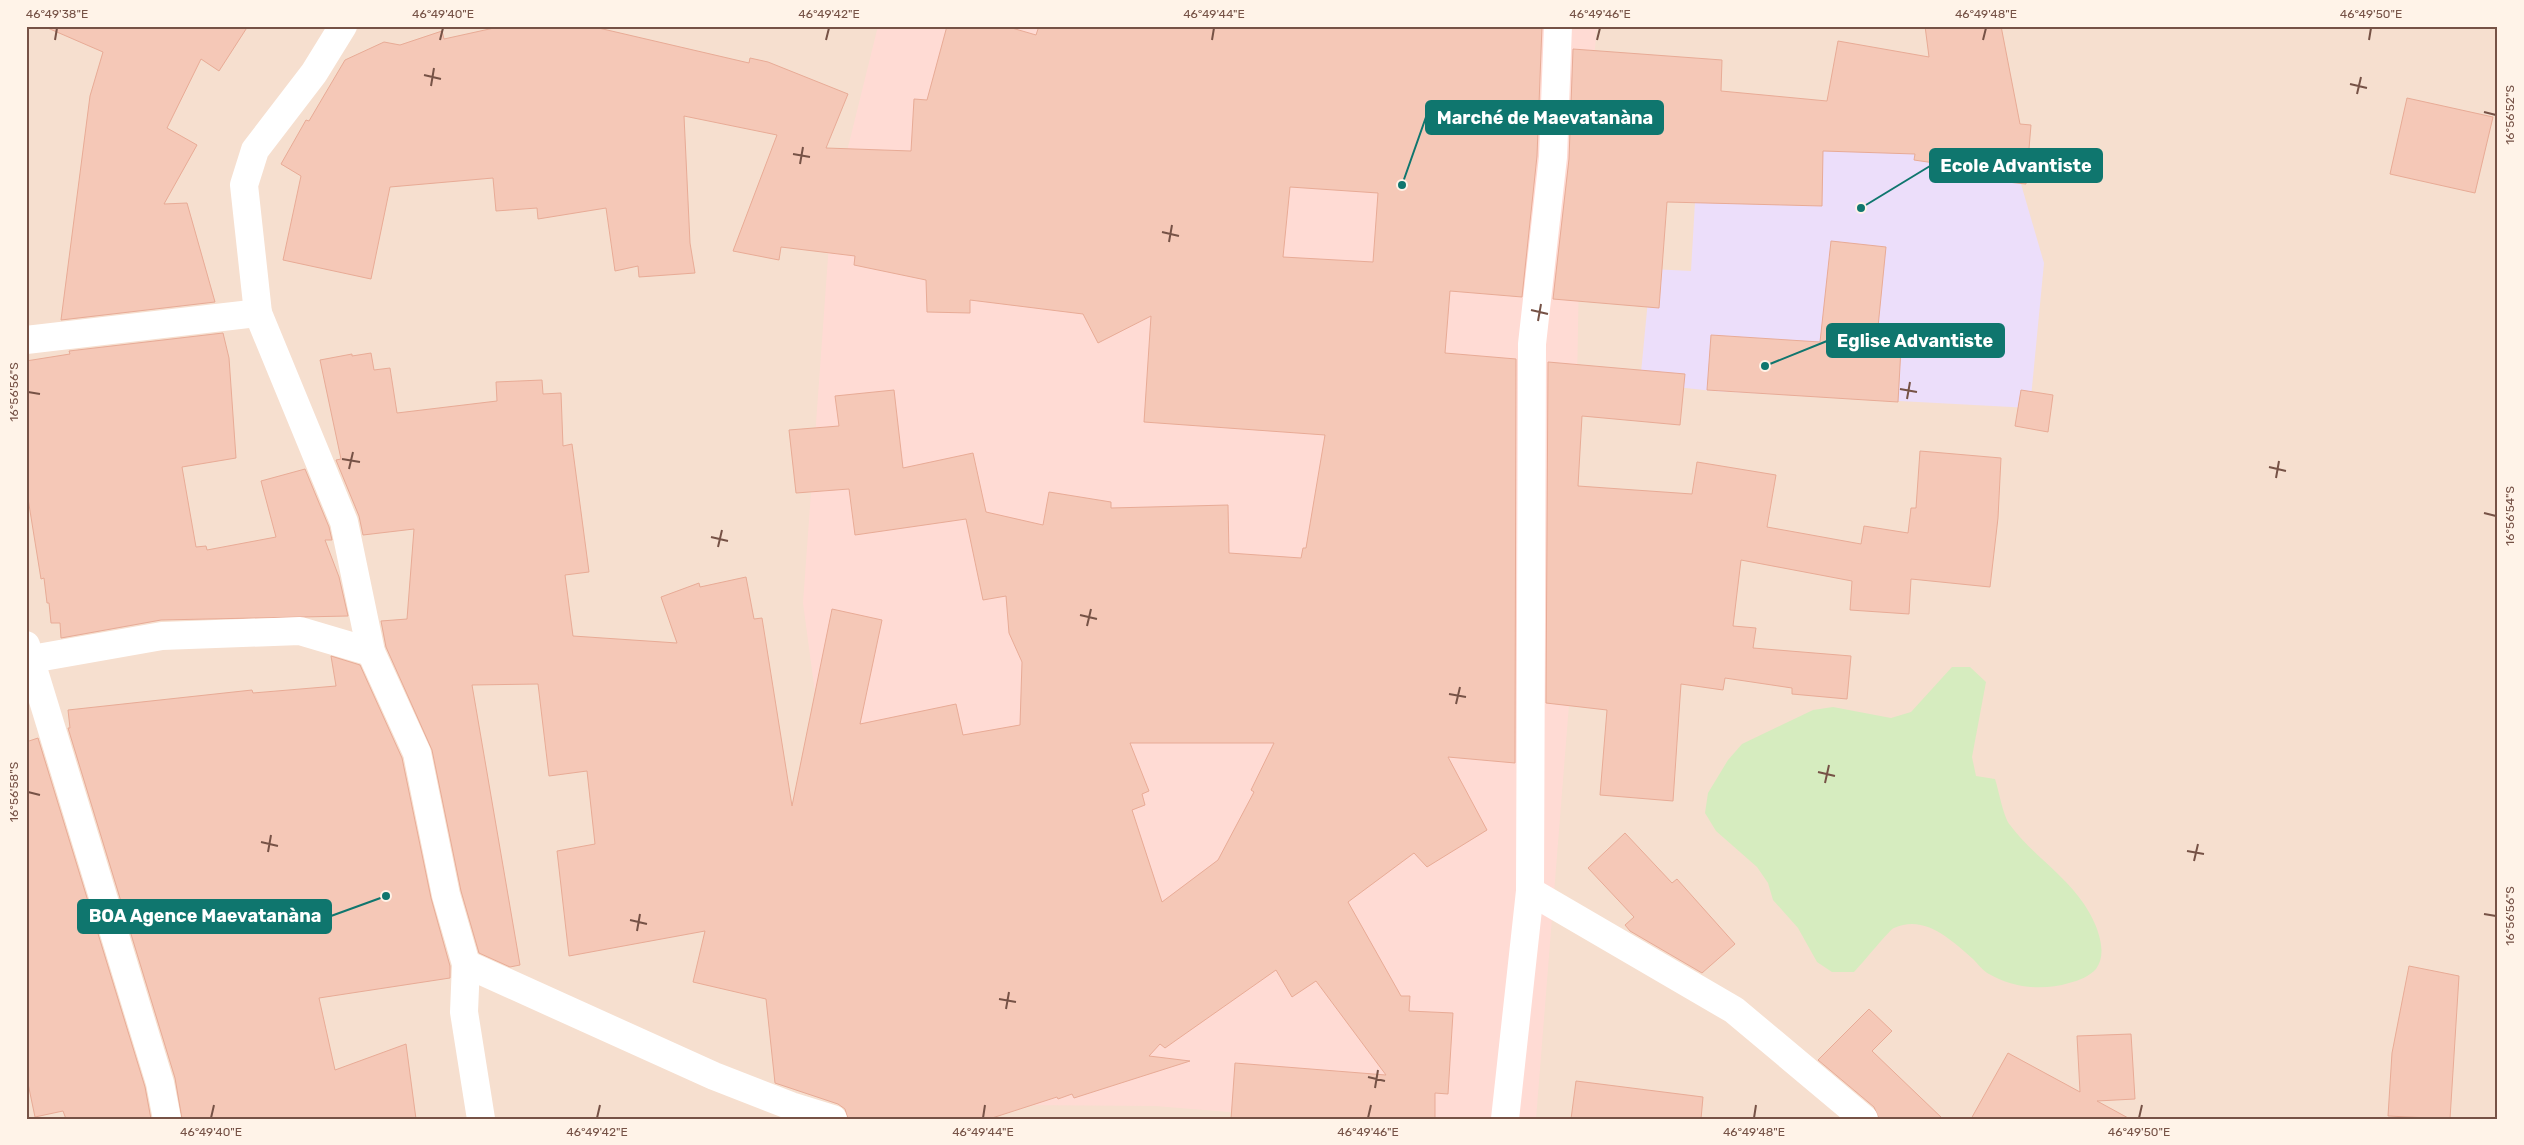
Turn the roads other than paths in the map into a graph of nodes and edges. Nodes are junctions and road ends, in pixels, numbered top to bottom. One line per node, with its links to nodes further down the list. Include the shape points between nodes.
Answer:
1 (343, 26): 3 (street, via 314,73 255,150 244,185)
2 (1558, 26): 7 (street, via 1553,157 1532,344)
3 (258, 313): 4 (street); 5 (street, via 344,522)
4 (26, 340)
5 (371, 652): 6 (street, via 300,631 162,636); 8 (street, via 417,753 446,894)
6 (27, 655): 9 (street, via 160,1083)
7 (1530, 891): 12 (street); 13 (street, via 1734,1010)
8 (466, 964): 10 (street, via 464,1012); 11 (street, via 714,1076)
9 (167, 1119)
10 (481, 1119)
11 (833, 1119)
12 (1505, 1119)
13 (1864, 1119)

